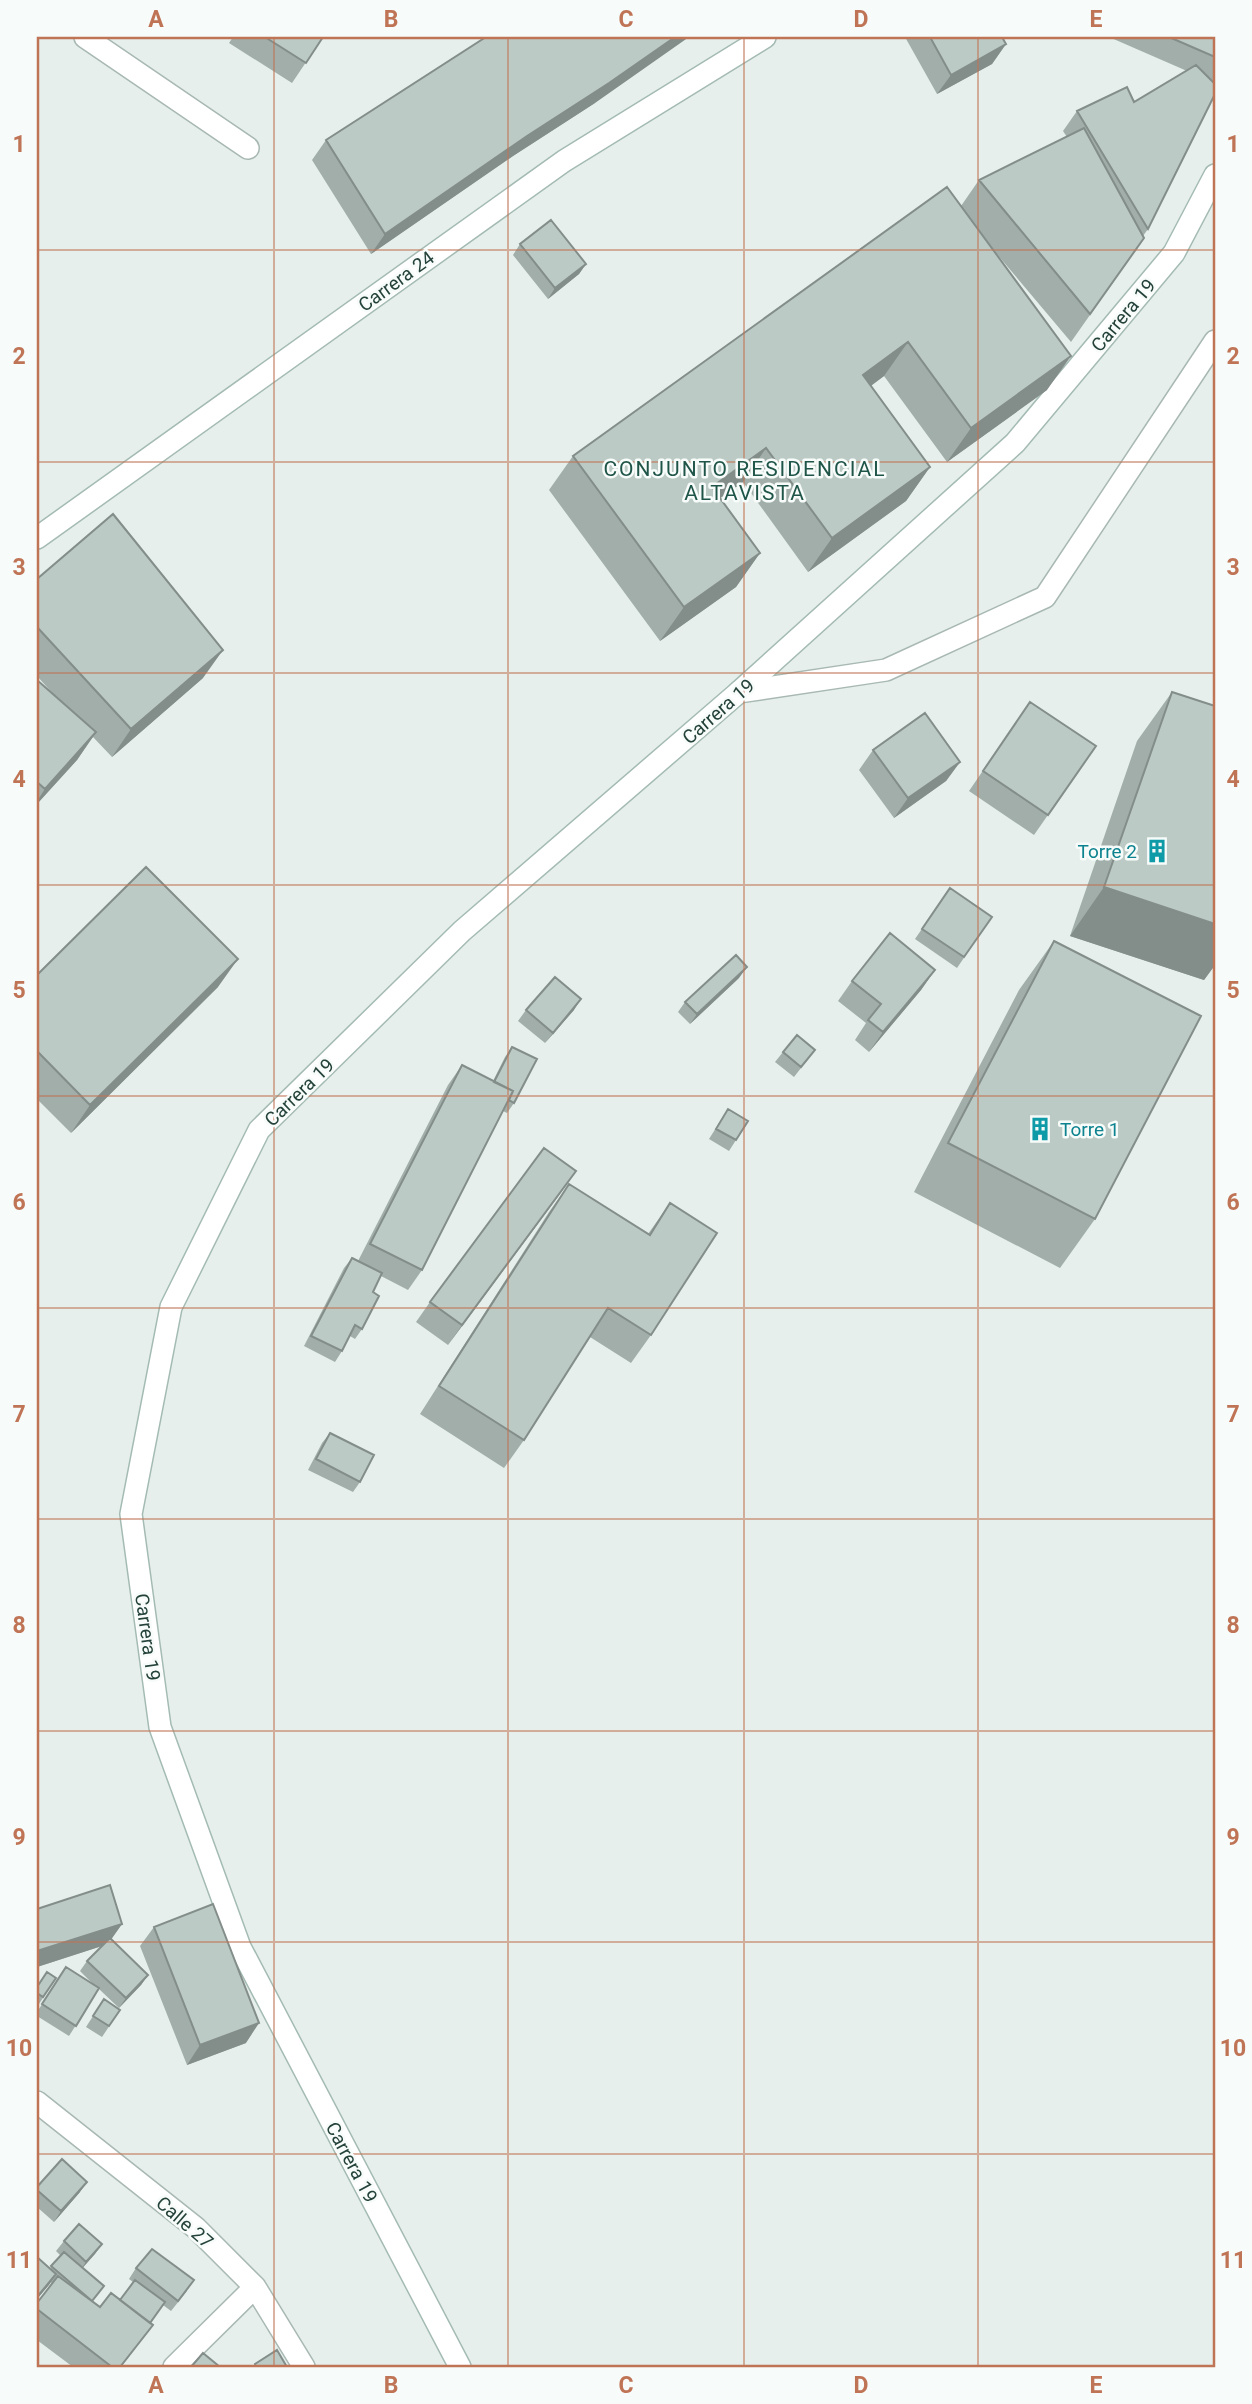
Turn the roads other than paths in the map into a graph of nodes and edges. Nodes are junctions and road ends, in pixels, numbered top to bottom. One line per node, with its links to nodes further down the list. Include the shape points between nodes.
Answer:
1 (85, 37): 3 (street)
2 (765, 37): 6 (street, Carrera 24, via 564,161)
3 (248, 148)
4 (1215, 175): 7 (street, Carrera 19, via 1174,253 1015,443)
5 (1215, 341): 7 (street, via 1045,597 886,670)
6 (37, 538)
7 (739, 692): 12 (street, Carrera 19, via 462,931 260,1130 171,1307 131,1514 160,1727 240,1947)
8 (37, 2102): 9 (street, Calle 27, via 196,2228)
9 (255, 2287): 10 (street); 11 (street, Calle 27)
10 (174, 2367)
11 (304, 2367)
12 (460, 2367)

